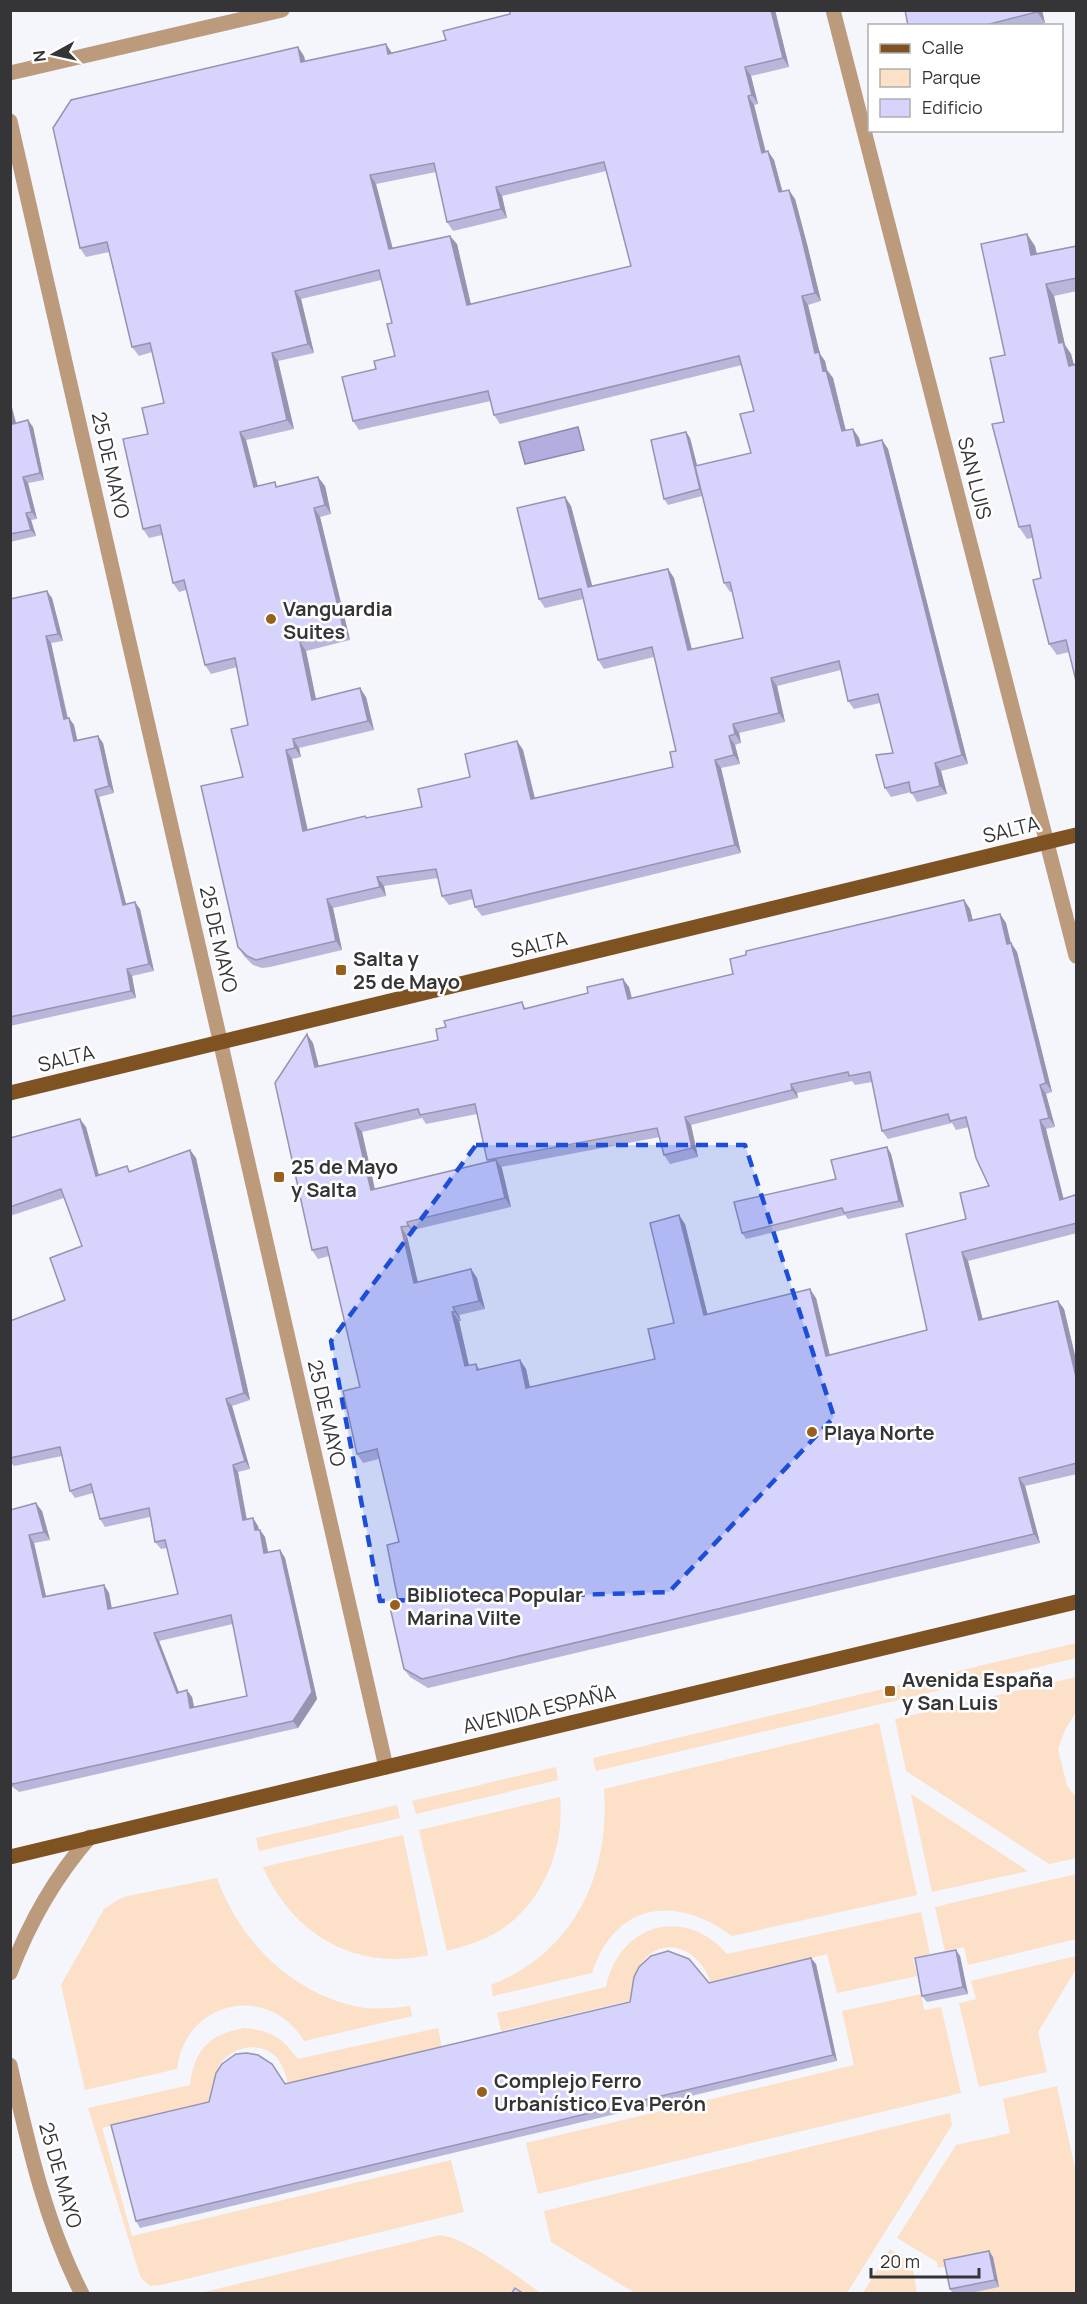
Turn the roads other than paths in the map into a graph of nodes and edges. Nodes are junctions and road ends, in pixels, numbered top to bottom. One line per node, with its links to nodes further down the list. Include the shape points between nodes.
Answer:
1 (282, 10): 3 (street)
2 (833, 10): 6 (street, SAN LUIS)
3 (10, 73)
4 (10, 121): 8 (street, 25 DE MAYO)
5 (1077, 835): 6 (main road, SALTA)
6 (1047, 842): 7 (street, SAN LUIS); 8 (main road, SALTA)
7 (1077, 956)
8 (221, 1042): 9 (main road, SALTA); 11 (street, 25 DE MAYO)
9 (10, 1093)
10 (1077, 1602): 11 (main road, AVENIDA ESPAÑA)
11 (386, 1767): 12 (main road, AVENIDA ESPAÑA)
12 (90, 1837): 13 (main road, AVENIDA ESPAÑA); 14 (street, via 72,1857 37,1912)
13 (10, 1857)
14 (10, 1972)
15 (10, 2065): 16 (street, 25 DE MAYO, via 45,2205 66,2264)
16 (82, 2294)

